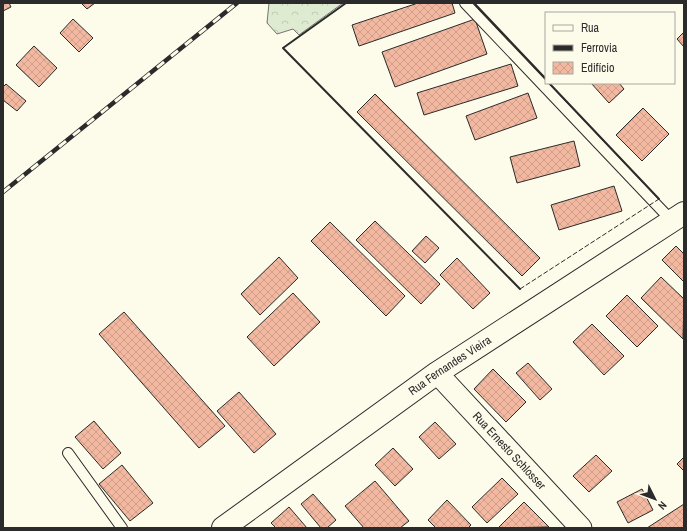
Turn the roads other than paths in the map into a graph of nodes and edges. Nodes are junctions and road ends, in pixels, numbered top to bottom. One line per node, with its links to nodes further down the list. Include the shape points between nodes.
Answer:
1 (465, 3): 2 (lane)
2 (545, 83)
3 (546, 84): 4 (lane)
4 (678, 217): 5 (street, Rua Fernandes Vieira)
5 (437, 373): 8 (street, Rua Fernandes Vieira); 9 (street, Rua Ernesto Schlosser)
6 (68, 453): 7 (lane)
7 (122, 528)
8 (223, 528)
9 (581, 528)

